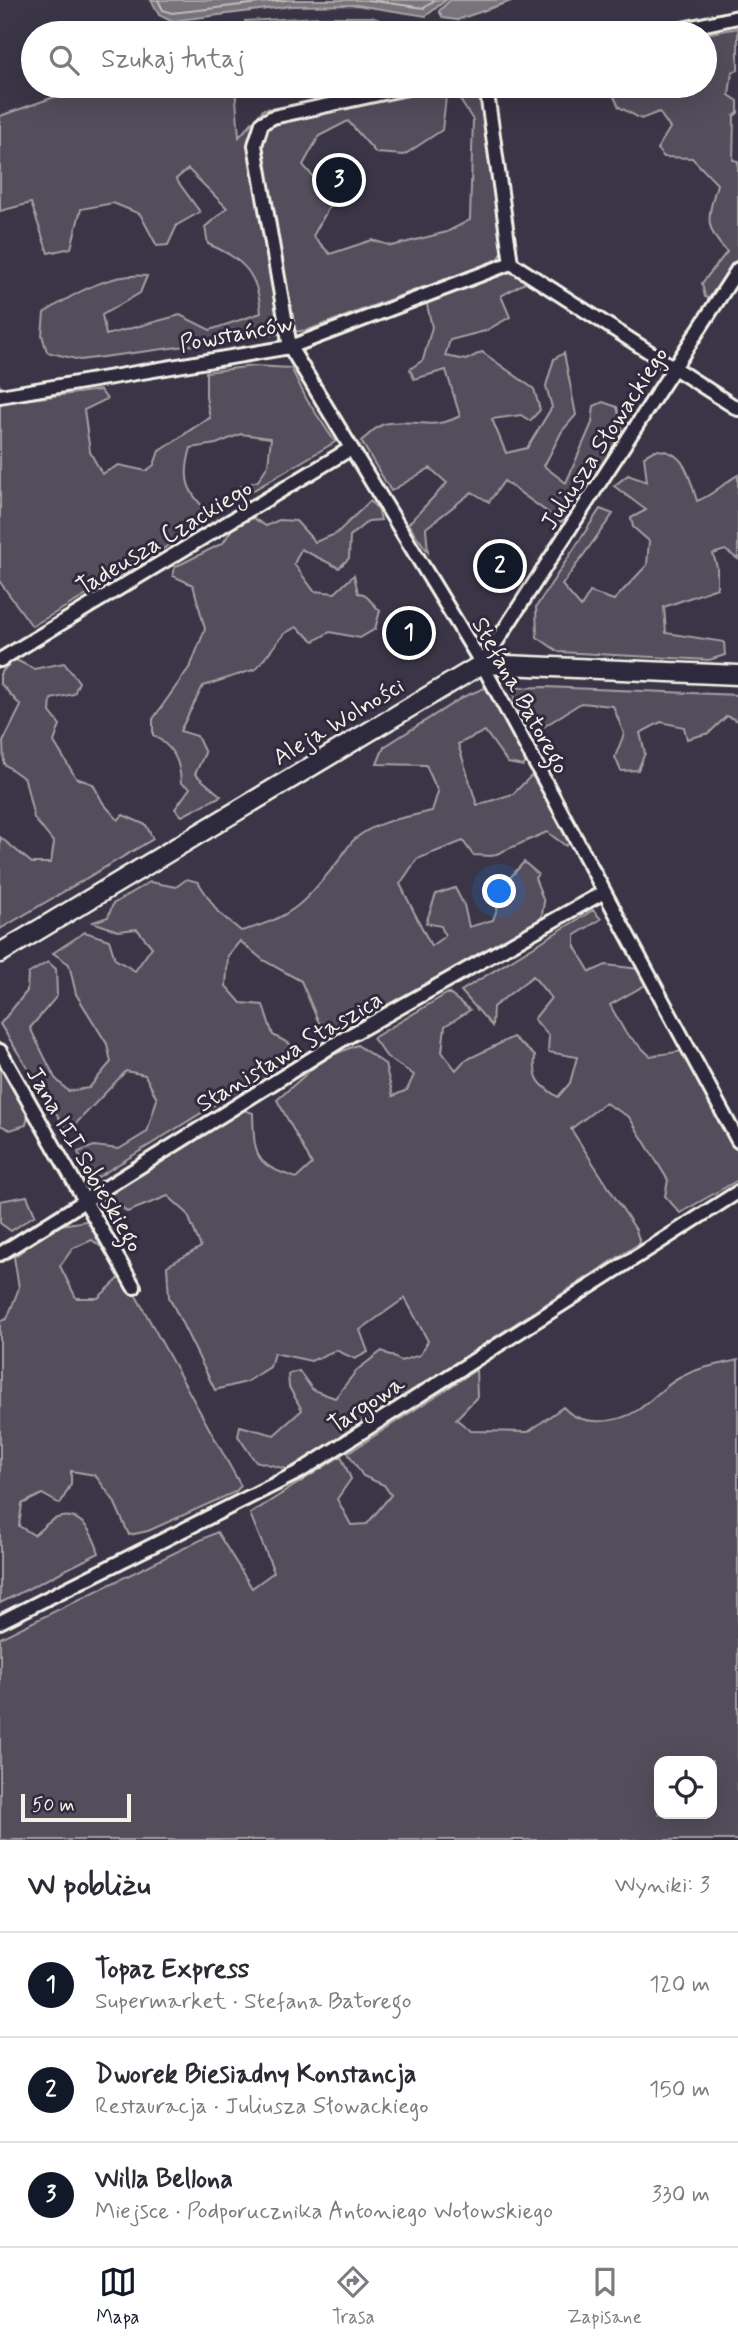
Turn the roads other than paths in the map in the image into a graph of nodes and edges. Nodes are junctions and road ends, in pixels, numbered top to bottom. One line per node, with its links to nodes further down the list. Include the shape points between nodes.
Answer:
1 (738, 17): 2 (street)
2 (717, 22)
3 (361, 98): 7 (street, Stefana Batorego, via 261,123 255,145)
4 (488, 98): 5 (street)
5 (511, 263): 7 (street, Powstańców); 8 (street)
6 (738, 269): 8 (street, Juliusza Słowackiego)
7 (290, 347): 9 (street, Powstańców); 11 (street, Stefana Batorego)
8 (674, 369): 10 (street); 13 (street, Juliusza Słowackiego)
9 (0, 396)
10 (738, 409)
11 (350, 449): 12 (street, Tadeusza Czackiego); 13 (street, Stefana Batorego)
12 (0, 660)
13 (482, 664): 14 (street); 15 (street, Stefana Batorego); 16 (street, Aleja Wolności)
14 (738, 675)
15 (604, 892): 18 (street, Stefana Batorego); 20 (street, Stanisława Staszica, via 340,1041)
16 (0, 953)
17 (0, 1051): 20 (street, Jana III Sobieskiego)
18 (738, 1141)
19 (738, 1192): 23 (street, Targowa, via 299,1472)
20 (83, 1202): 21 (street, Stanisława Staszica); 22 (street, Jana III Sobieskiego)
21 (0, 1254)
22 (134, 1287)
23 (0, 1622)

